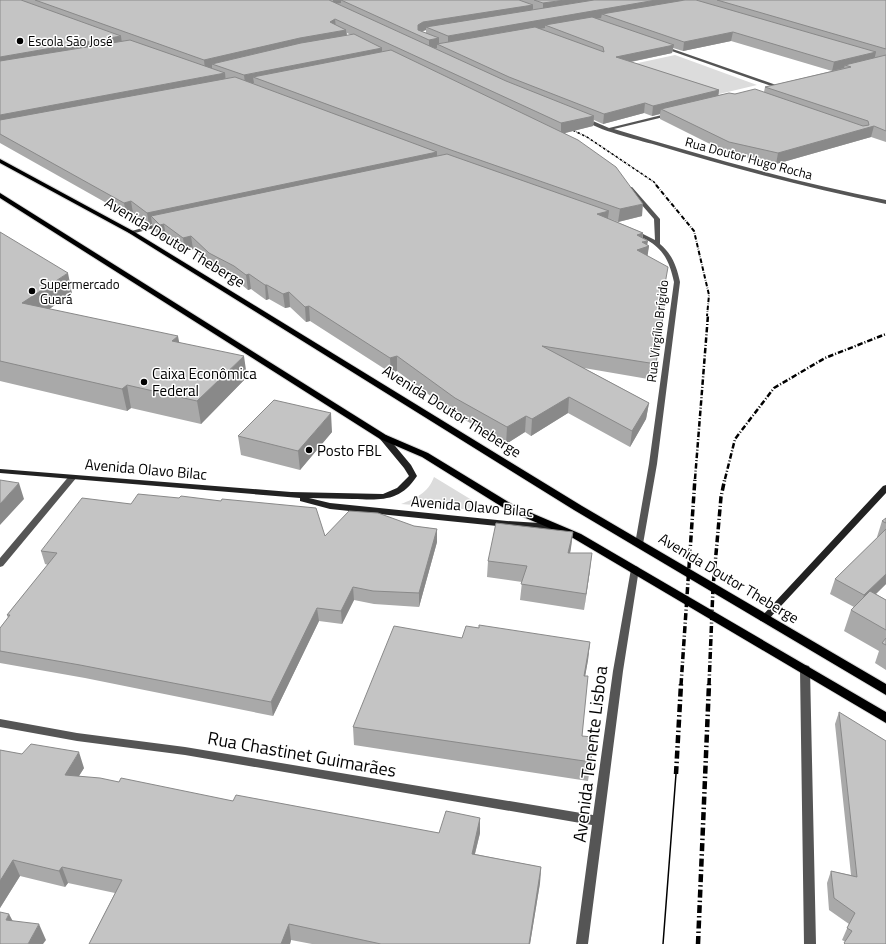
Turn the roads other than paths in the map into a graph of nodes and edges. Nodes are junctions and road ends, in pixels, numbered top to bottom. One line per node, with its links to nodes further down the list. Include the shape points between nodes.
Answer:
1 (660, 46): 3 (street)
2 (785, 86): 3 (street)
3 (778, 87): 4 (street)
4 (771, 89)
5 (675, 113): 7 (street)
6 (579, 117): 7 (street)
7 (608, 129): 11 (street, Rua Doutor Hugo Rocha, via 774,178)
8 (0, 161): 14 (main road, Avenida Doutor Theberge)
9 (627, 184): 15 (street, via 657,220)
10 (0, 195): 16 (main road)
11 (886, 202)
12 (172, 222): 14 (street)
13 (630, 229): 15 (street, Rua Virgílio Brígido)
14 (131, 232): 22 (main road, Avenida Doutor Theberge)
15 (658, 243): 22 (street, Rua Virgílio Brígido, via 668,253 677,282 653,464)
16 (383, 437): 20 (street, Avenida Olavo Bilac, via 413,476 407,486 397,493 383,497); 21 (main road, via 425,455 511,508)
17 (0, 471): 18 (street, Avenida Olavo Bilac)
18 (73, 477): 20 (street, Avenida Olavo Bilac); 23 (street)
19 (886, 488): 25 (street)
20 (291, 495): 21 (street, Avenida Olavo Bilac, via 330,506)
21 (556, 527): 24 (main road)
22 (639, 544): 25 (main road, Avenida Doutor Theberge)
23 (0, 564)
24 (635, 569): 26 (main road); 30 (street, Avenida Tenente Lisboa, via 618,671)
25 (764, 619): 27 (main road, Avenida Doutor Theberge)
26 (805, 669): 28 (main road); 32 (street)
27 (886, 690)
28 (886, 718)
29 (0, 723): 30 (street, Rua Chastinet Guimarães, via 77,737 185,751)
30 (598, 821): 31 (street, Avenida Tenente Lisboa)
31 (582, 944)
32 (810, 944)

